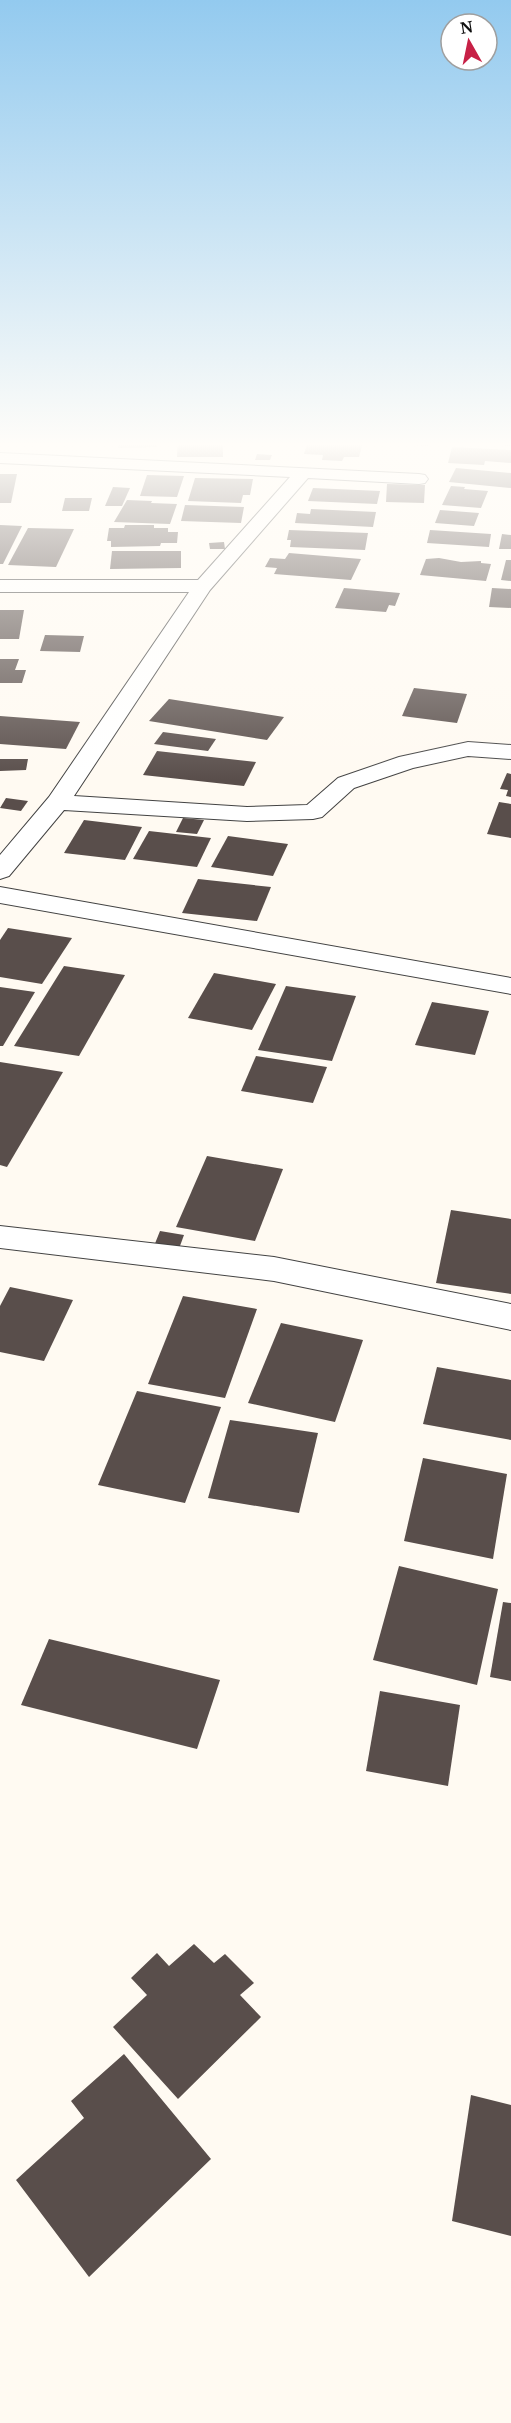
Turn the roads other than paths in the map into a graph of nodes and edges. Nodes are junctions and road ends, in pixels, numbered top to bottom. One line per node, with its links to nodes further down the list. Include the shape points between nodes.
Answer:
1 (231, 554): 3 (street)
2 (0, 586): 3 (street)
3 (203, 586): 5 (street)
4 (511, 752): 5 (street, via 468,749 406,762 346,783 313,812 247,814)
5 (58, 802): 6 (street)
6 (0, 871)
7 (0, 895): 8 (street)
8 (511, 986)
9 (0, 1237): 10 (street, via 274,1269)
10 (511, 1317)

